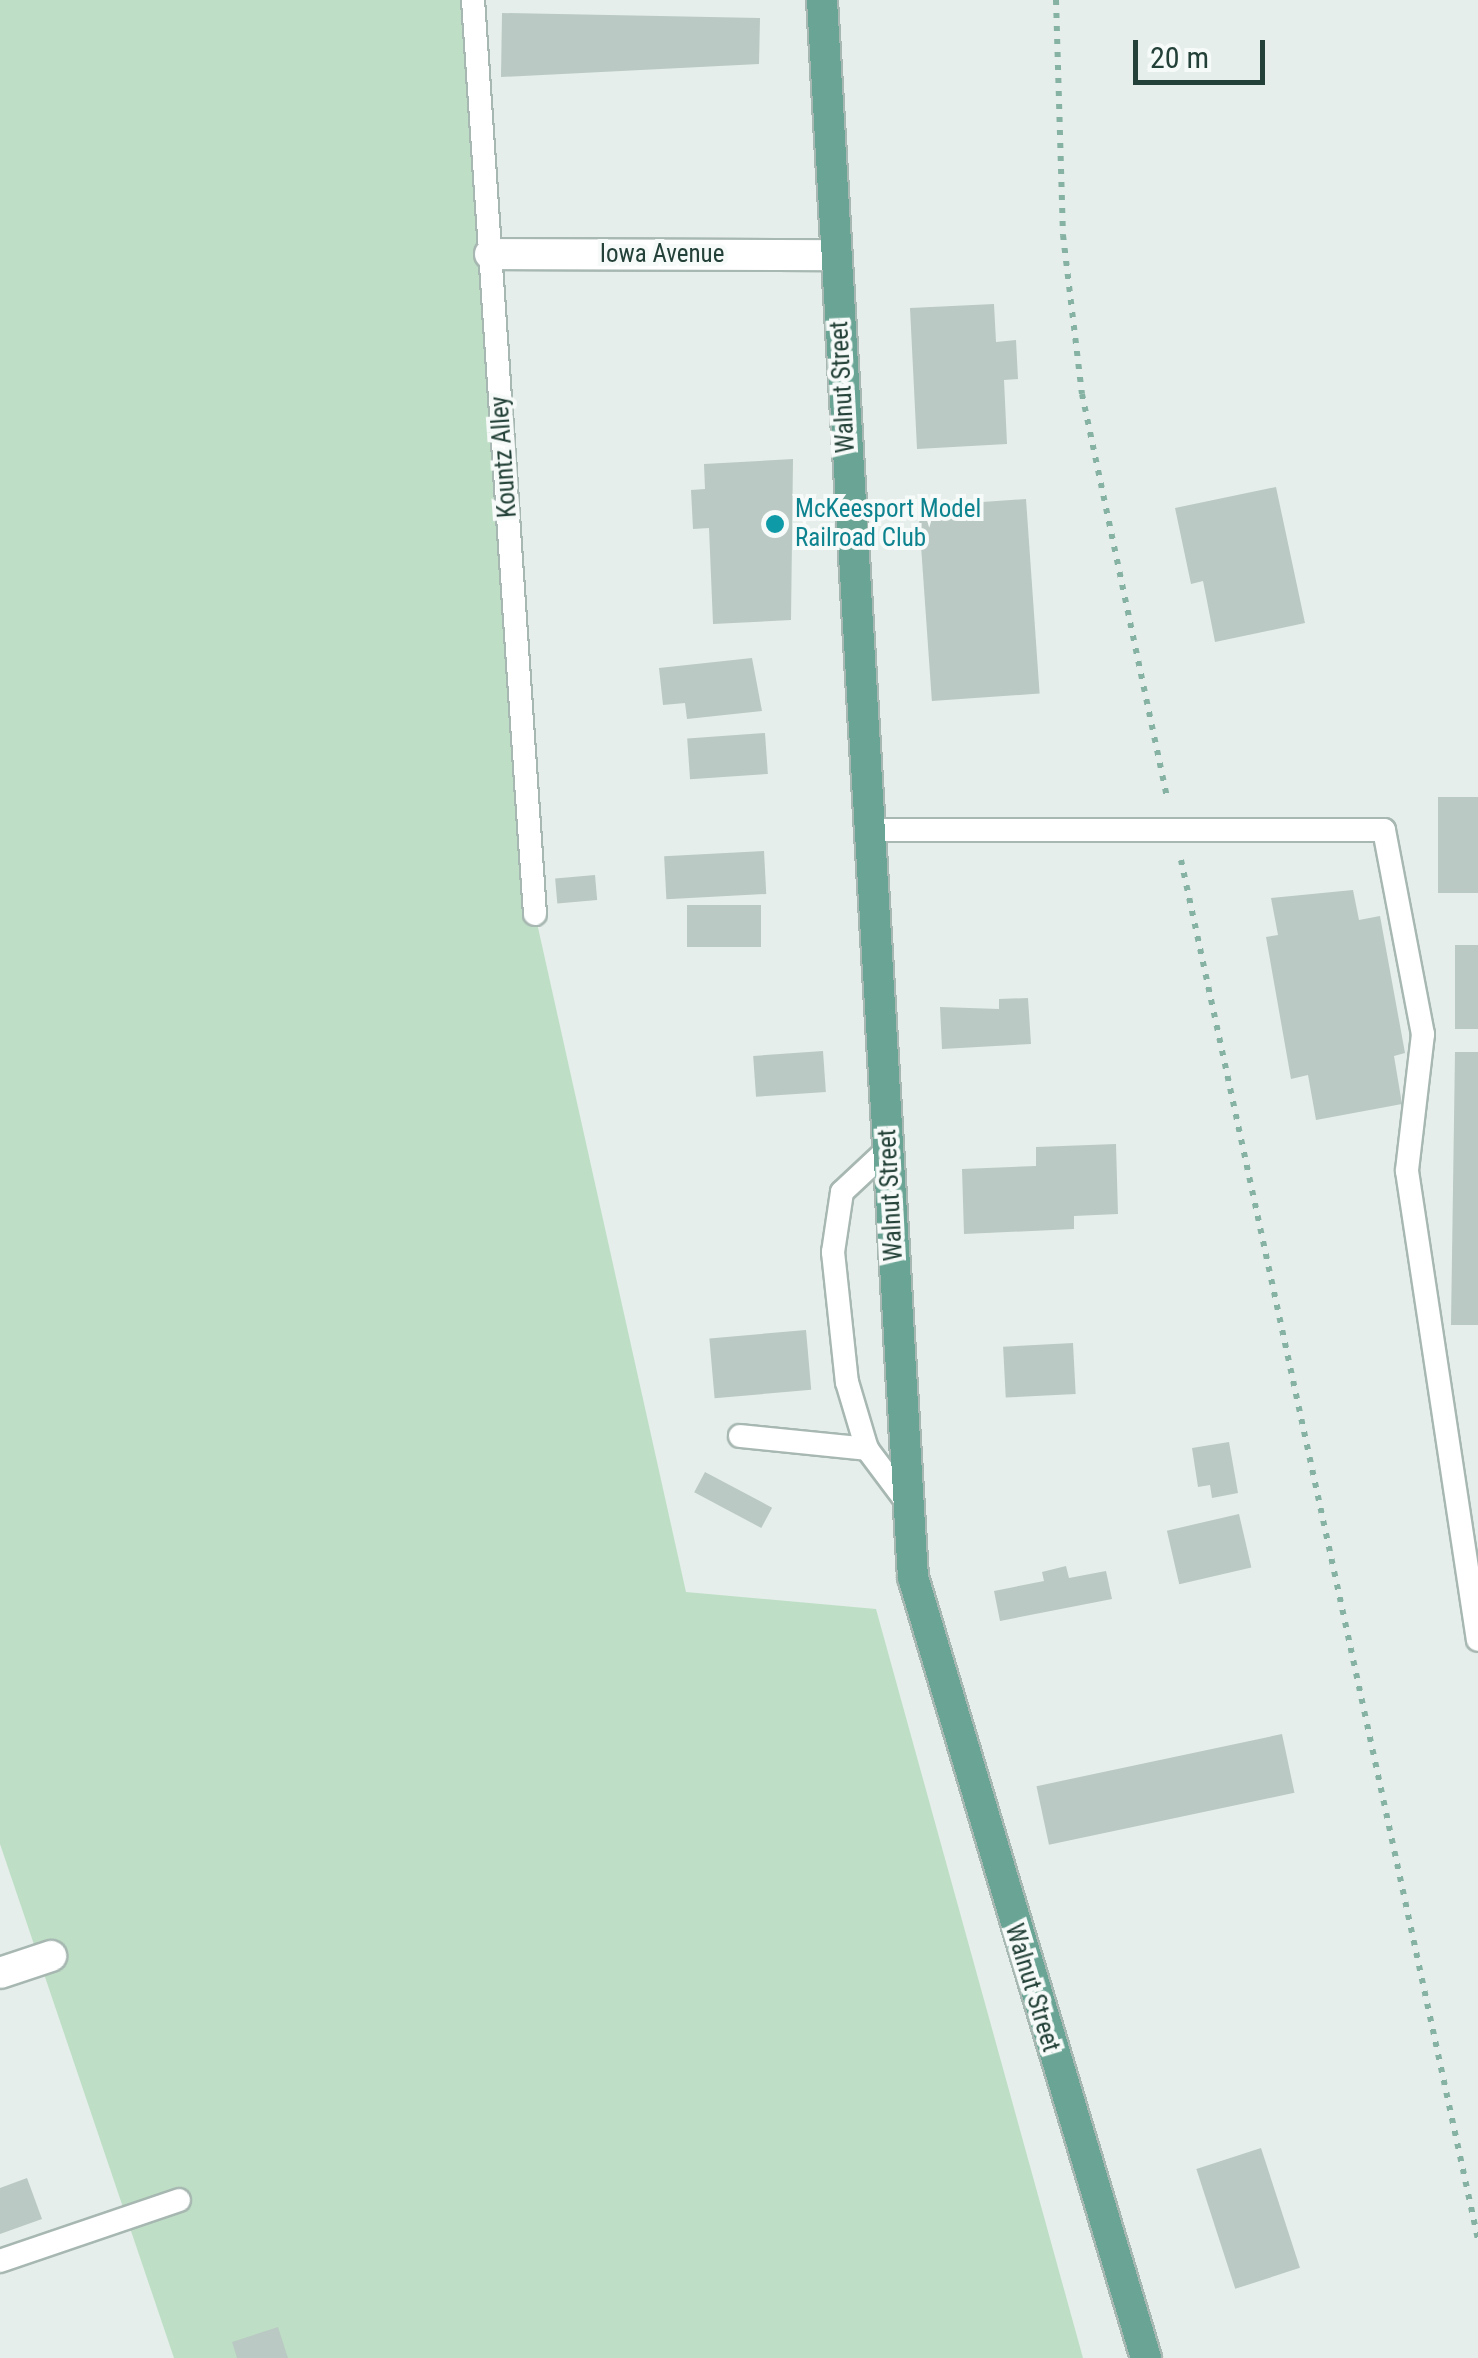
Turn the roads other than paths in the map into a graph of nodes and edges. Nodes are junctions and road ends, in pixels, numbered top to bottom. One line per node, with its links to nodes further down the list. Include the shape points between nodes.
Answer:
1 (473, 0): 3 (lane, Kountz Alley)
2 (822, 0): 4 (main road, Walnut Street)
3 (490, 254): 4 (street, Iowa Avenue); 6 (lane, Kountz Alley)
4 (835, 255): 5 (main road, Walnut Street)
5 (869, 830): 7 (main road, Walnut Street); 11 (lane, via 1384,830 1424,1034 1406,1171)
6 (536, 914)
7 (888, 1149): 9 (lane, via 842,1192 833,1252 847,1382); 10 (main road, Walnut Street)
8 (740, 1436): 9 (lane)
9 (866, 1449): 10 (lane)
10 (908, 1506): 16 (main road, Walnut Street, via 912,1577 958,1748)
11 (1478, 1640)
12 (51, 1956): 13 (street)
13 (0, 1972)
14 (179, 2200): 15 (lane)
15 (0, 2262)
16 (1146, 2358)

